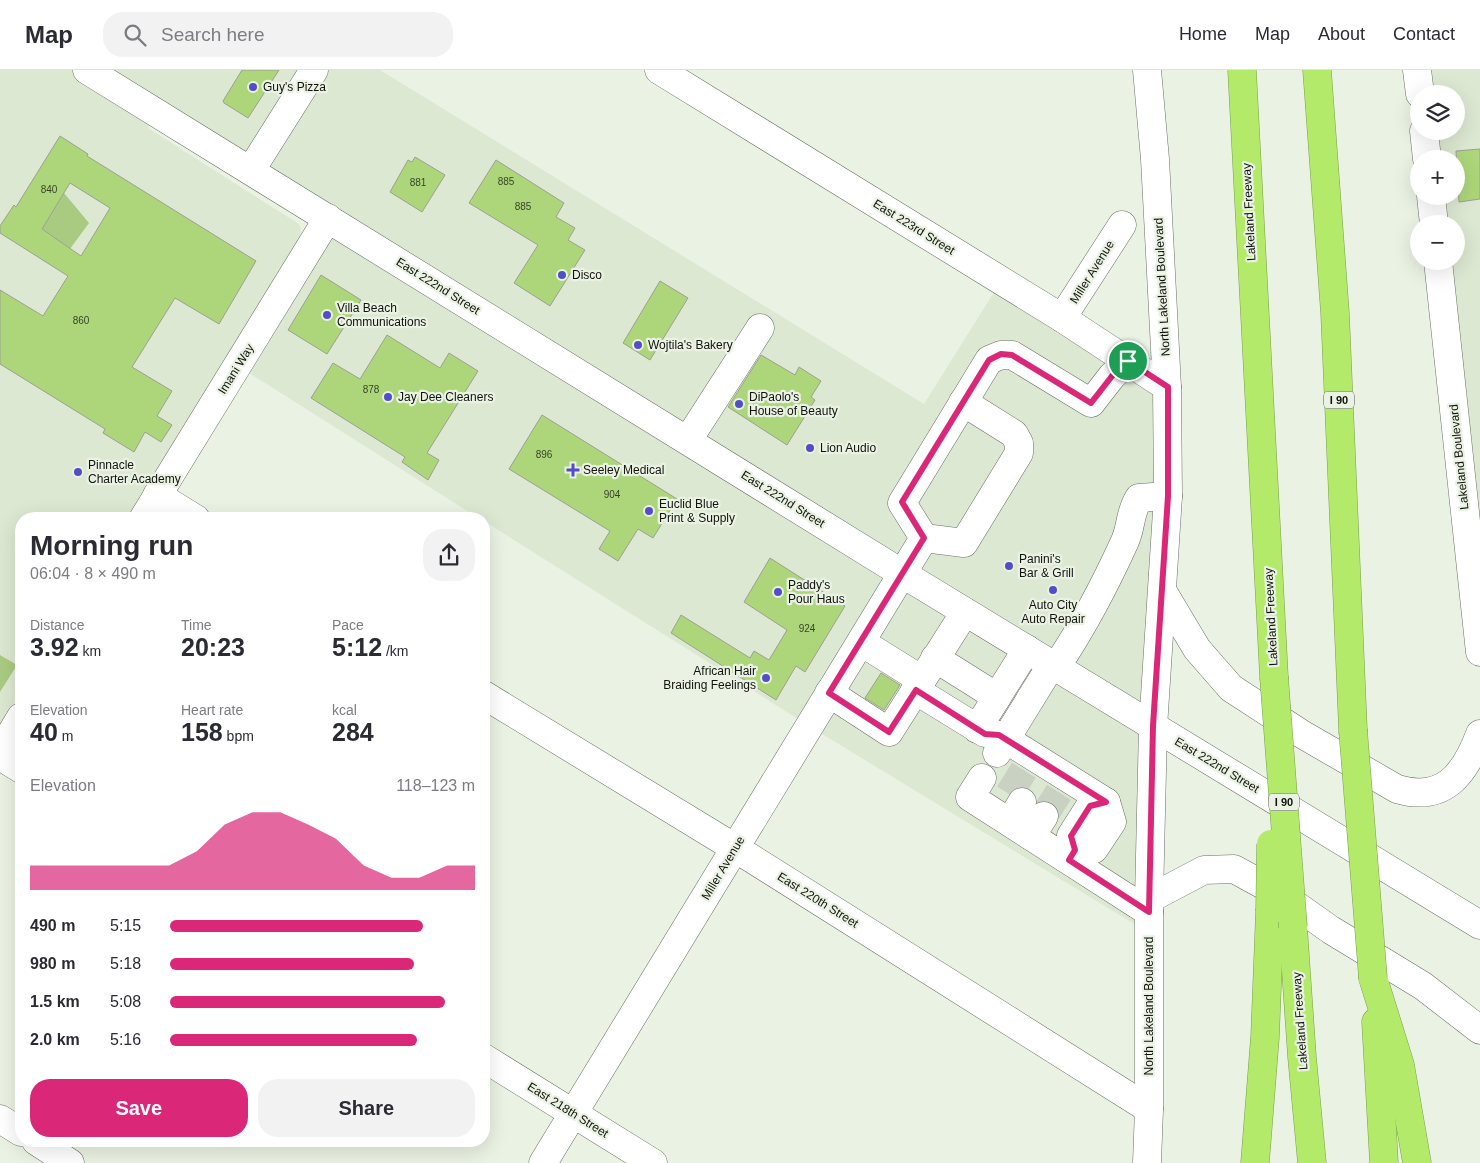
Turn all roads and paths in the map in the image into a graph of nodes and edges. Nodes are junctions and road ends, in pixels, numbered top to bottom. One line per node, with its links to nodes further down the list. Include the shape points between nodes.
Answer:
1 (87, 70): 9 (street, East 222nd Street)
2 (314, 70): 9 (street)
3 (659, 70): 13 (street, East 223rd Street)
4 (1147, 70): 16 (street, North Lakeland Boulevard)
5 (1242, 70): 32 (highway, Lakeland Freeway / I 90)
6 (1317, 70): 49 (highway, I 90, bridge, via 1335,313 1353,730)
7 (1417, 70): 8 (street)
8 (1419, 85)
9 (251, 170): 10 (street, East 222nd Street)
10 (328, 218): 18 (street, East 222nd Street); 19 (street, Imani Way)
11 (1122, 225): 13 (street, Miller Avenue)
12 (1439, 270): 29 (street, Lakeland Boulevard)
13 (1062, 318): 15 (street, East 223rd Street)
14 (760, 328): 18 (street)
15 (1128, 361): 16 (street, East 223rd Street); 17 (street, via 1091,403 1012,355 1001,354 989,360)
16 (1168, 387): 20 (street, North Lakeland Boulevard)
17 (964, 402): 23 (street, via 902,502); 23 (street, via 1014,434 1019,443 1019,453 964,543)
18 (688, 440): 24 (street, East 222nd Street)
19 (157, 495): 21 (street, Imani Way); 22 (street)
20 (1168, 496): 25 (street, North Lakeland Boulevard); 30 (street, via 1139,498 1131,510 1129,532 1117,559 1078,634)
21 (147, 512)
22 (185, 512)
23 (924, 538): 24 (street, Miller Avenue)
24 (903, 574): 26 (street, East 222nd Street); 27 (street, Miller Avenue)
25 (1163, 592): 36 (street, North Lakeland Boulevard); 39 (street, via 1197,650 1231,688 1300,734 1397,789 1414,794 1444,787 1457,777 1468,761)
26 (965, 612): 28 (street, East 222nd Street); 31 (street)
27 (861, 642): 31 (street); 33 (street, Miller Avenue)
28 (1027, 649): 30 (street, East 222nd Street); 34 (street)
29 (1480, 652)
30 (1054, 666): 36 (street, East 222nd Street); 43 (street)
31 (924, 676): 33 (street, via 889,732); 34 (street); 38 (street)
32 (1274, 678): 61 (highway, bridge, via 1270,912); 62 (highway, Lakeland Freeway / I 90, bridge)
33 (829, 693): 45 (street, Miller Avenue)
34 (997, 697): 38 (street)
35 (490, 699): 45 (street, East 220th Street)
36 (1153, 726): 47 (street, North Lakeland Boulevard); 48 (street, East 222nd Street)
37 (15, 727): 40 (street)
38 (978, 728): 43 (street, via 985,734 999,735)
39 (1480, 734)
40 (0, 752)
41 (0, 756): 42 (street)
42 (15, 765)
43 (1038, 769): 46 (street, via 1106,802 1090,806 1071,836)
44 (1016, 811): 46 (street)
45 (735, 848): 52 (street, East 220th Street); 53 (street, Miller Avenue)
46 (1072, 855): 47 (street)
47 (1149, 906): 50 (street, via 1204,870 1234,869 1280,894 1331,930 1423,986); 52 (street, North Lakeland Boulevard)
48 (1480, 925)
49 (1373, 978): 63 (highway, I 90); 64 (highway, via 1400,1065)
50 (1480, 1030)
51 (490, 1062): 53 (street, East 218th Street)
52 (1149, 1109): 60 (street, North Lakeland Boulevard)
53 (573, 1114): 58 (street, Miller Avenue); 59 (street, East 218th Street)
54 (0, 1119): 55 (street)
55 (15, 1128)
56 (45, 1147): 57 (street)
57 (70, 1163)
58 (543, 1163)
59 (653, 1163)
60 (1147, 1163)
61 (1255, 1163)
62 (1312, 1163)
63 (1384, 1163)
64 (1417, 1163)

